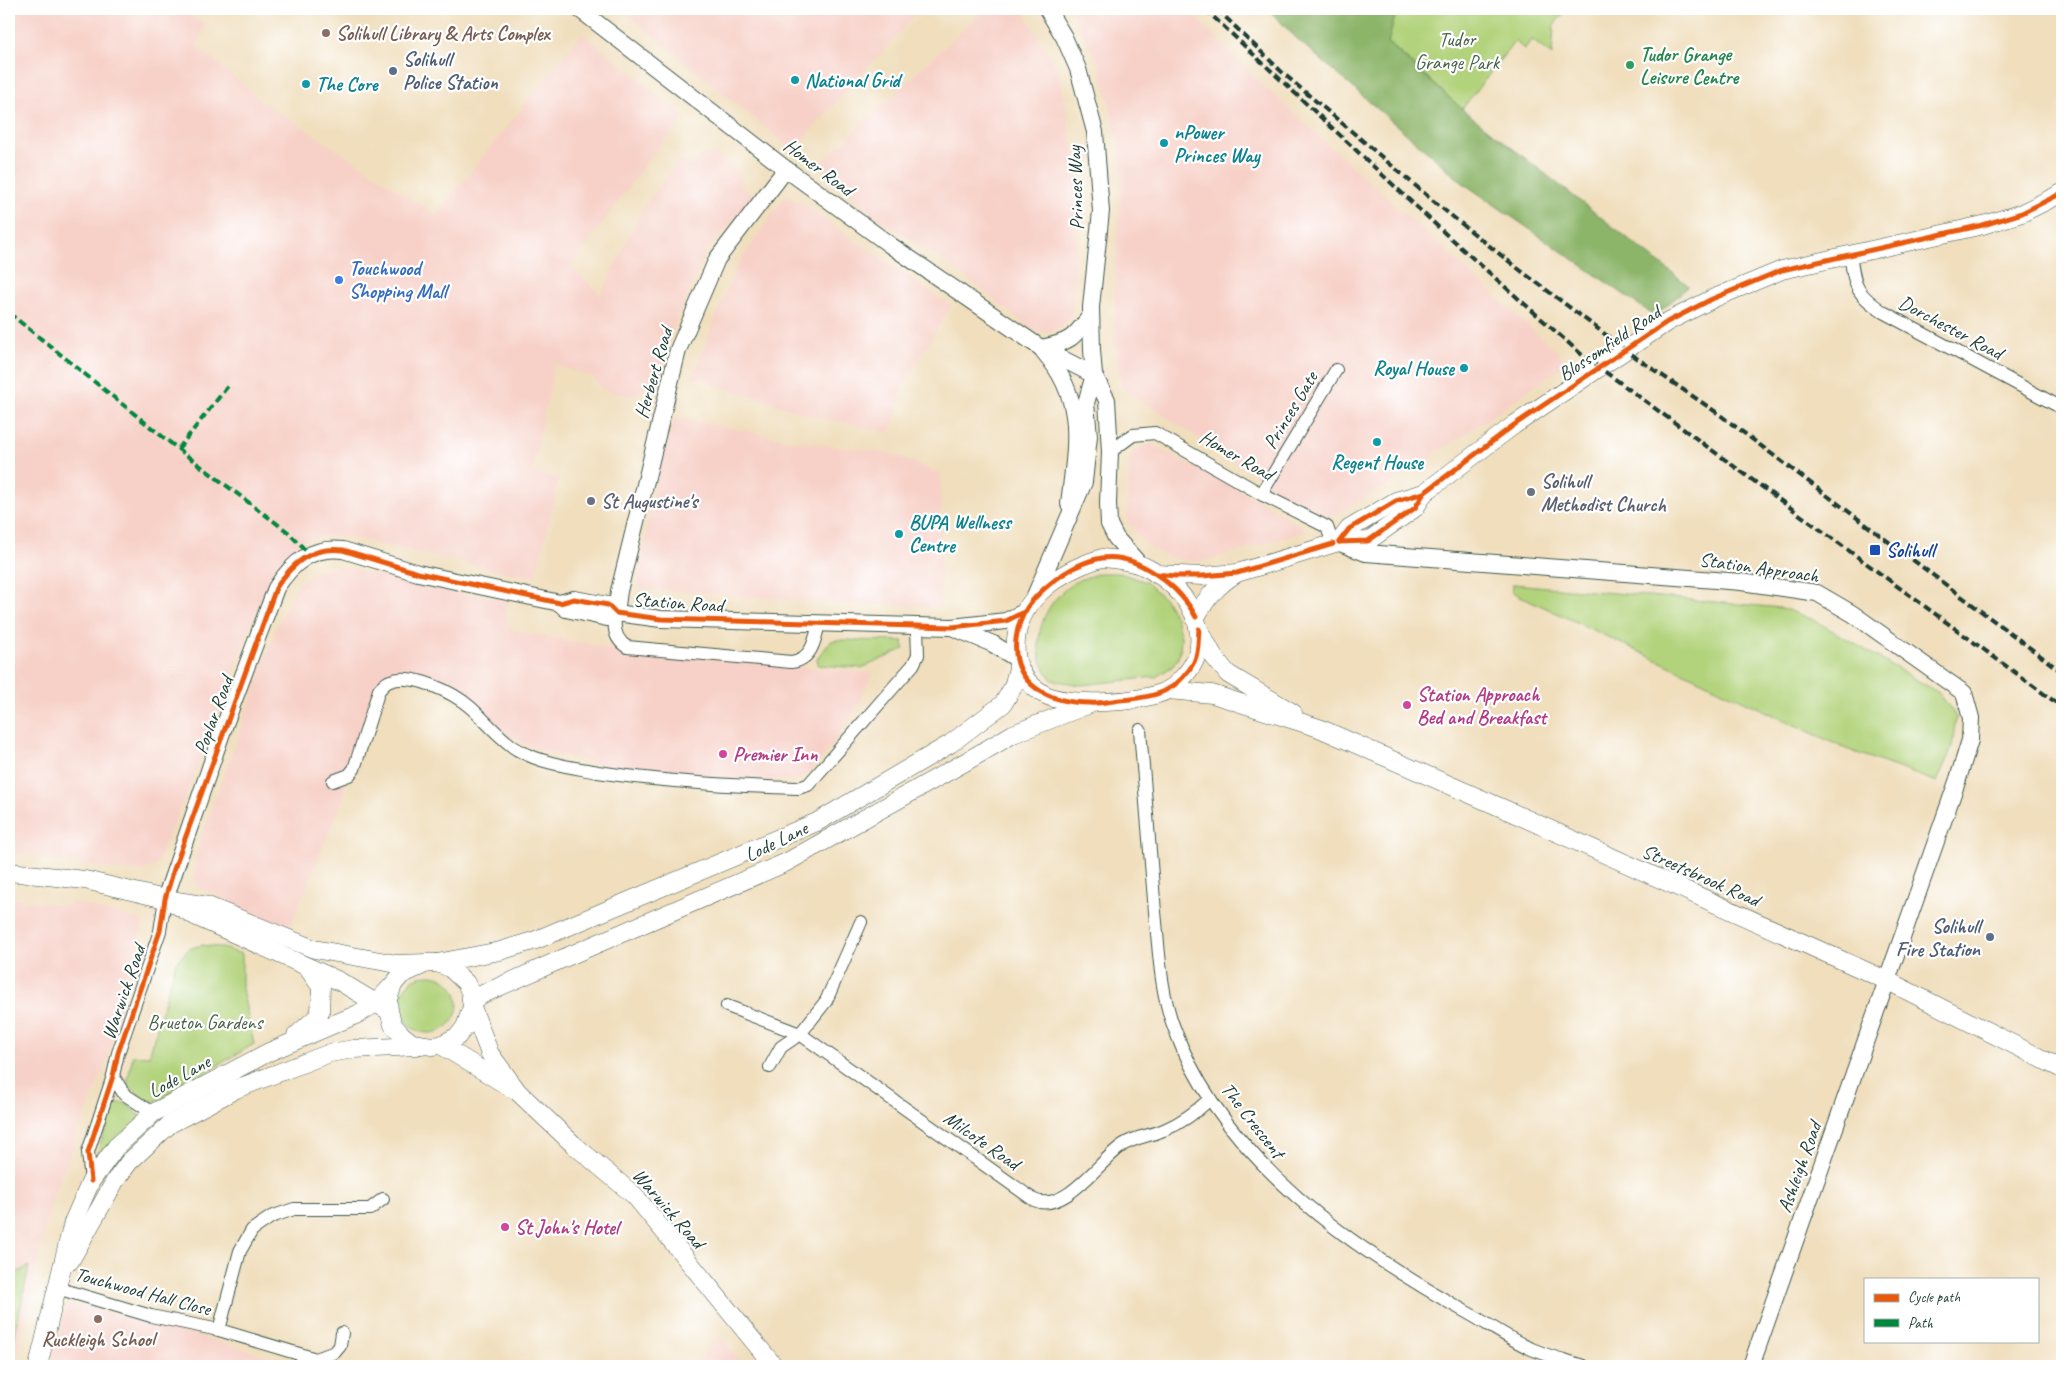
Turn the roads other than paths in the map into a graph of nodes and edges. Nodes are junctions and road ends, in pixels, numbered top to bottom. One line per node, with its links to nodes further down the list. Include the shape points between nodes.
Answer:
1 (579, 9): 3 (street, Homer Road)
2 (1047, 9): 6 (street, Princes Way, via 1078,69 1095,132 1101,211)
3 (786, 169): 7 (street, Homer Road, via 942,282); 19 (street, Herbert Road, via 717,259 678,350)
4 (2062, 193): 5 (main road, Blossomfield Road, via 2022,213 1983,225)
5 (1850, 254): 10 (street, Dorchester Road, via 1855,284 1864,298 1883,312); 14 (main road, Blossomfield Road, via 1782,270 1667,322 1514,425 1424,493 1415,508 1368,541)
6 (1091, 315): 7 (street, via 1076,335 1063,343); 9 (street, Princes Way)
7 (1041, 348): 9 (street, Homer Road); 13 (street, via 1069,389 1074,415 1075,454)
8 (1336, 370): 12 (street, Princes Gate)
9 (1094, 375): 11 (street, Princes Way, via 1107,400); 13 (street, Princes Way, via 1086,403 1089,436 1084,482)
10 (2062, 408)
11 (1110, 452): 12 (street, Homer Road, via 1133,435 1155,434); 16 (street, Princes Way, via 1109,524 1116,538)
12 (1263, 495): 14 (street, Homer Road, via 1328,527)
13 (1066, 524): 18 (street, Princes Way)
14 (1336, 543): 17 (main road, Blossomfield Road); 35 (street, Station Approach, via 1366,553 1741,582 1817,593 1853,614 1964,693 1971,718 1970,740)
15 (309, 554): 19 (street, Station Road, via 343,550 418,573 560,603 574,599 608,605); 31 (street, Poplar Road, via 289,570 276,588)
16 (1148, 570): 17 (main road, Blossomfield Road, via 1184,576); 18 (main road, via 1117,559 1102,558 1060,576); 21 (main road, via 1179,592 1189,604)
17 (1237, 573): 21 (main road, Blossomfield Road, via 1213,590 1204,602)
18 (1029, 605): 22 (street, Station Road, via 1006,621); 24 (main road, via 1018,629)
19 (616, 613): 20 (street, Station Road, via 660,619); 20 (street, via 615,631 627,646 791,662 806,657 816,638)
20 (819, 623): 23 (street, Station Road)
21 (1197, 623): 25 (main road, via 1198,646 1194,662); 27 (main road, Streetsbrook Road, via 1214,657 1228,674)
22 (952, 627): 23 (street, Station Road); 24 (street, Station Road, via 993,644)
23 (917, 628): 29 (street, via 918,655 913,665 808,785 798,788 718,786 555,765 517,750 468,705 438,688 397,679 388,681 379,690 354,769)
24 (1017, 663): 26 (main road, via 1025,678 1042,694); 33 (main road, Lode Lane, via 1013,687 1003,704 950,744 817,822 536,940 500,951)
25 (1168, 690): 26 (main road); 27 (main road, Streetsbrook Road, via 1212,694)
26 (1090, 704): 36 (main road, Lode Lane, via 1013,734 787,862 483,994)
27 (1319, 728): 35 (main road, Streetsbrook Road)
28 (1140, 730): 46 (street, The Crescent, via 1163,983 1173,1026)
29 (333, 781)
30 (9, 872): 31 (main road, via 85,880)
31 (165, 899): 33 (main road, via 208,906 314,949 397,964); 34 (main road, via 195,916); 44 (street, Warwick Road, via 160,931)
32 (861, 922): 39 (street, via 826,1001)
33 (432, 963): 36 (main road, via 458,973 466,983); 38 (main road, via 401,975)
34 (305, 964): 38 (main road); 41 (main road, via 321,987 320,1012)
35 (1888, 981): 43 (main road, Streetsbrook Road); 56 (street, Ashleigh Road)
36 (472, 1004): 40 (main road, via 465,1027 458,1036); 45 (main road, Warwick Road, via 490,1054)
37 (727, 1006): 39 (street, Milcote Road)
38 (382, 1007): 40 (main road, via 402,1035 412,1042); 41 (main road, Lode Lane, via 358,1014)
39 (800, 1034): 42 (street, via 781,1047); 46 (street, Milcote Road, via 1043,1204 1064,1197 1121,1145 1166,1129 1193,1114)
40 (432, 1046): 45 (main road, Warwick Road); 50 (main road, Lode Lane, via 388,1046 330,1054 236,1088 170,1124 129,1162 115,1181)
41 (281, 1048): 47 (main road, Lode Lane)
42 (770, 1067)
43 (2062, 1069)
44 (113, 1076): 47 (street, via 124,1094); 48 (street, Warwick Road, via 88,1152)
45 (518, 1092): 54 (main road, Warwick Road, via 635,1196)
46 (1210, 1099): 55 (street, The Crescent, via 1279,1182 1372,1257 1528,1347)
47 (154, 1113): 48 (main road, Lode Lane, via 116,1147)
48 (91, 1181): 50 (main road, Lode Lane, via 73,1222)
49 (383, 1199): 51 (street, Touchwood Hall Close, via 370,1209 294,1209 271,1217 252,1230 240,1251)
50 (59, 1282): 51 (street, Touchwood Hall Close, via 151,1316); 53 (main road, Lode Lane)
51 (218, 1330): 52 (street, Touchwood Hall Close, via 316,1358 335,1352 340,1346)
52 (342, 1333)
53 (38, 1366)
54 (774, 1366)
55 (1583, 1366)
56 (1751, 1366)

